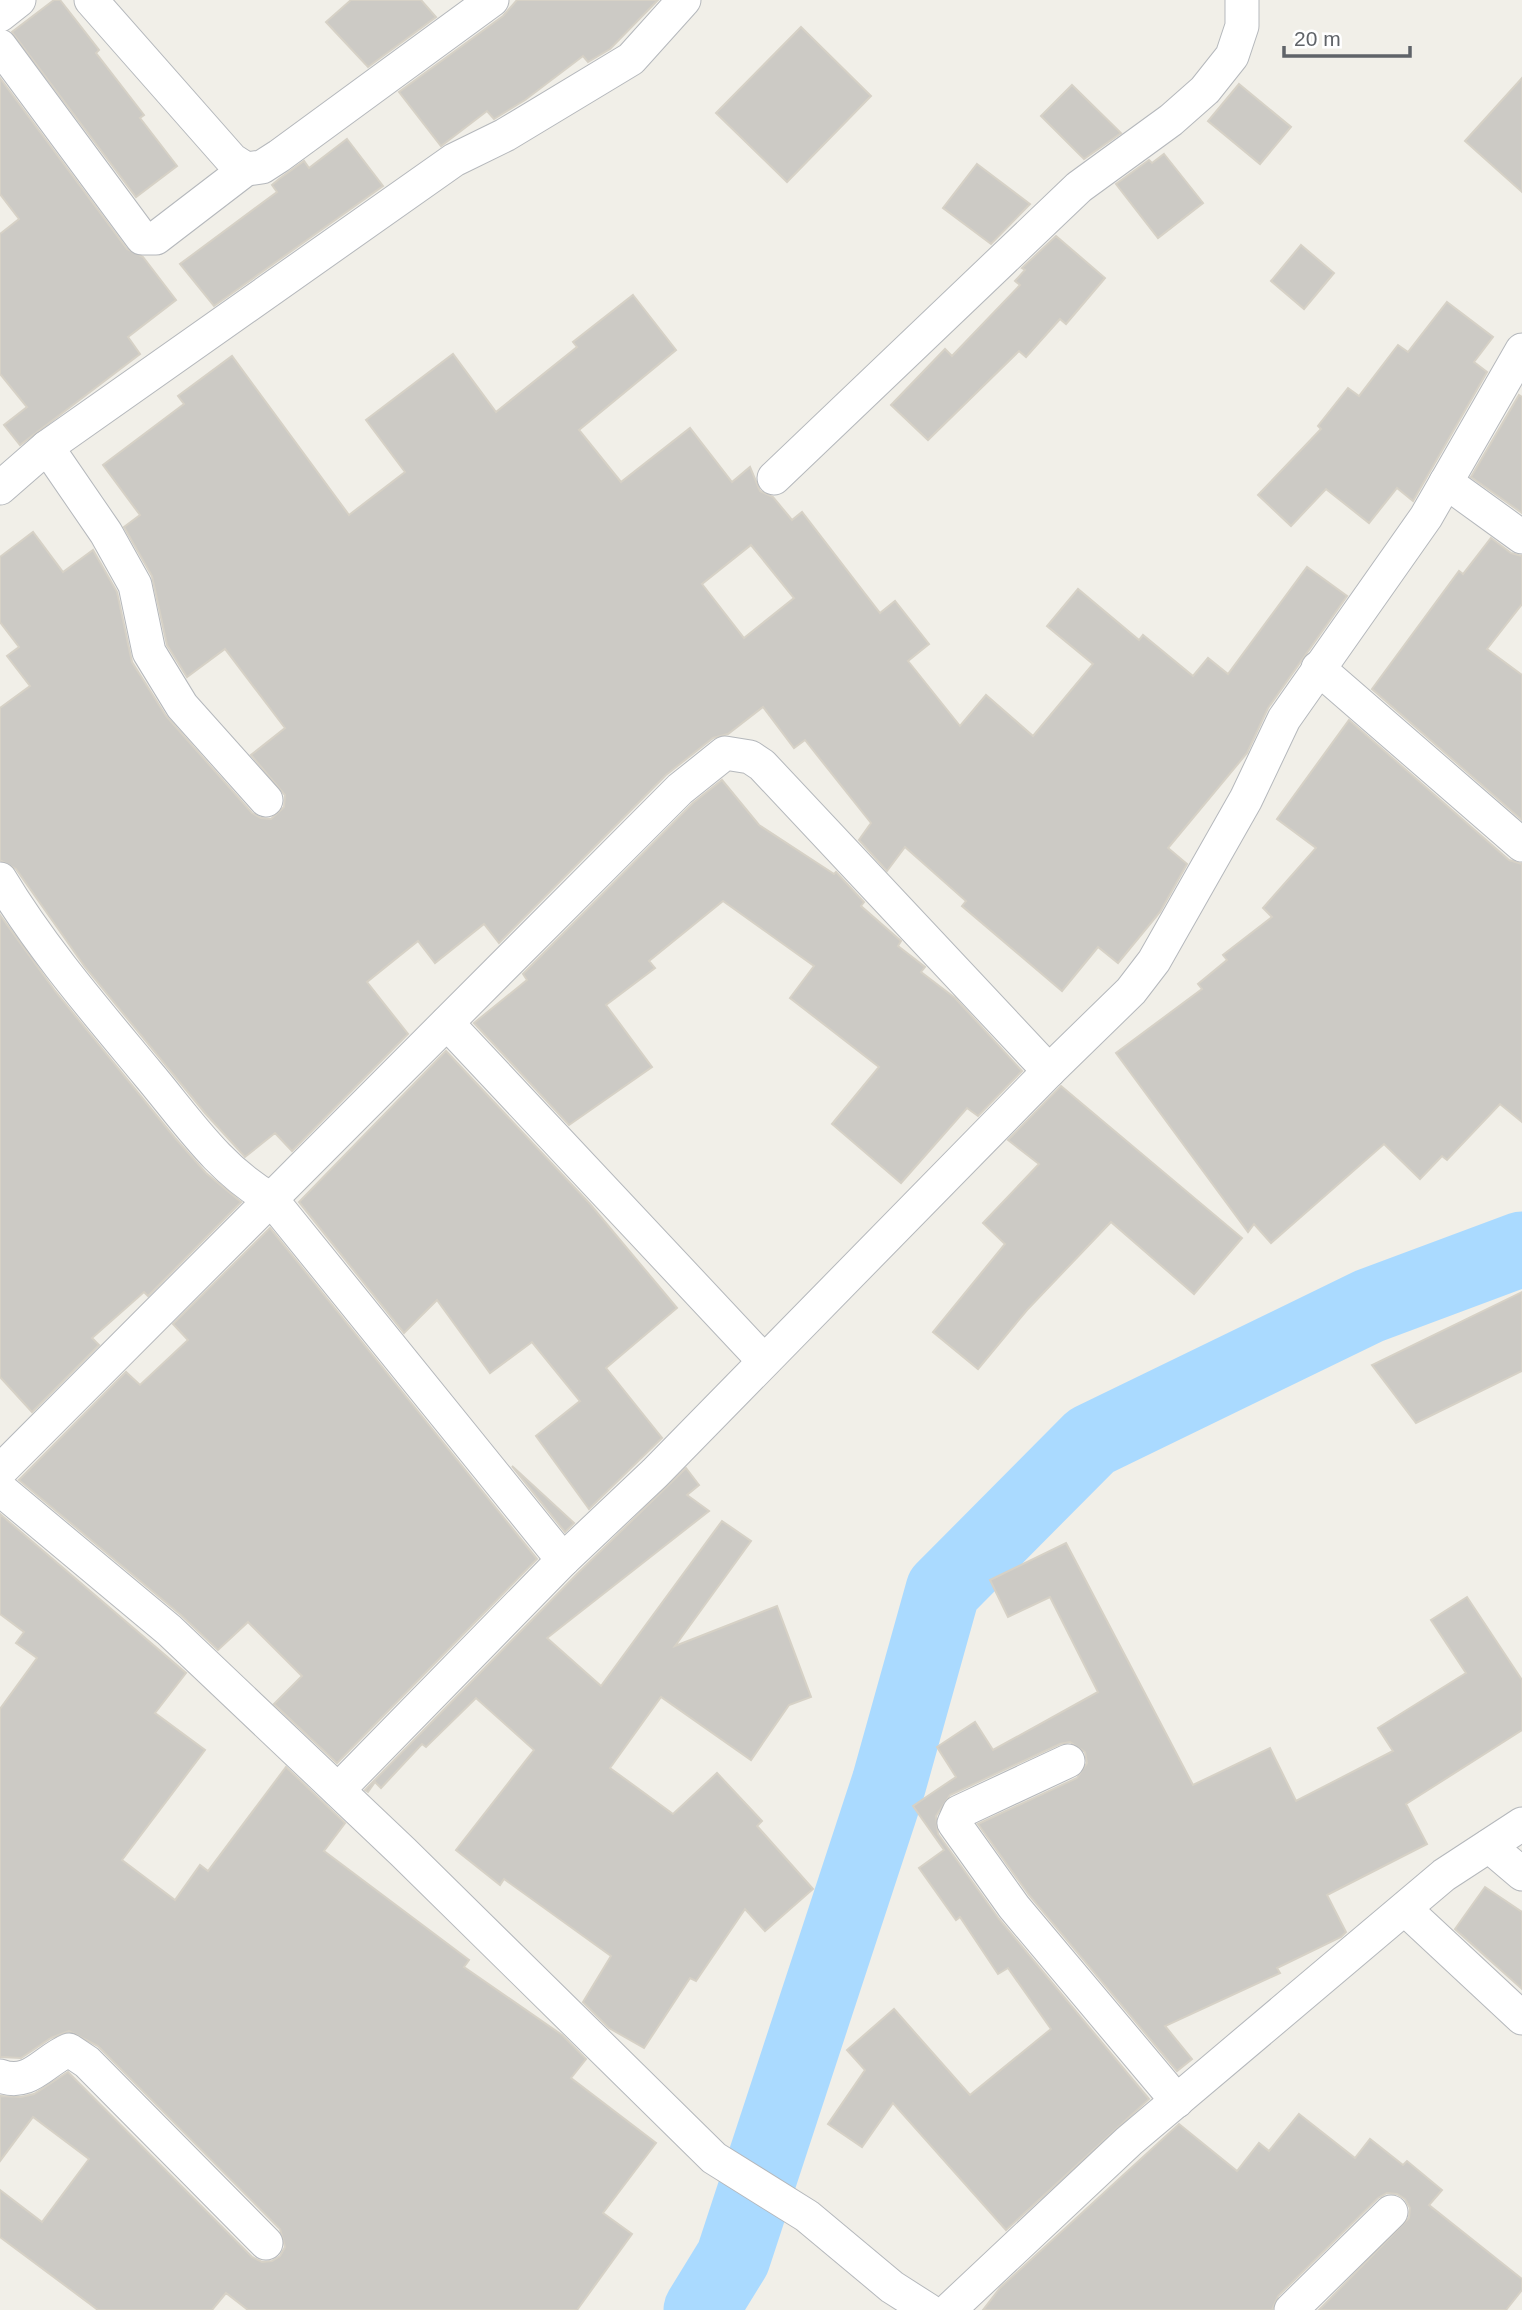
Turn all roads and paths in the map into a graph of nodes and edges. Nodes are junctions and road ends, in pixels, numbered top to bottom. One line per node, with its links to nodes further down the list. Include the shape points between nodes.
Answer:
1 (19, 0): 6 (street)
2 (91, 0): 8 (street, via 232,160)
3 (492, 0): 8 (street, via 279,156 262,167)
4 (684, 0): 10 (street, via 631,59 505,135 454,160)
5 (1242, 0): 11 (street, via 1242,26 1232,56 1205,90 1079,187)
6 (0, 15)
7 (0, 46): 8 (street, via 142,237 156,238)
8 (246, 169)
9 (1522, 351): 12 (street)
10 (47, 447): 13 (street); 16 (street, via 106,533 135,585 149,652 182,706)
11 (774, 478)
12 (1446, 482): 14 (street); 15 (street)
13 (1, 485)
14 (1522, 537)
15 (1318, 668): 17 (street); 20 (street, via 1284,719 1246,799 1154,961)
16 (266, 800)
17 (1522, 845)
18 (0, 879): 21 (street, via 43,945 219,1159)
19 (447, 1023): 20 (street, via 680,789 725,753 739,754 762,765); 21 (street); 22 (street)
20 (1049, 1071): 22 (street)
21 (271, 1199): 23 (street); 25 (street)
22 (764, 1361): 25 (street)
23 (0, 1471)
24 (0, 1489): 27 (street, via 169,1630)
25 (563, 1560): 27 (street)
26 (1068, 1761): 34 (street, via 959,1812 954,1823 1014,1908)
27 (338, 1790): 37 (street, via 714,2158 807,2216 892,2287)
28 (1522, 1824): 29 (street)
29 (1489, 1846): 30 (street); 31 (street, via 1444,1875)
30 (1522, 1874)
31 (1405, 1909): 32 (street); 34 (street)
32 (1522, 2018)
33 (0, 2076): 36 (street, via 14,2081 28,2077 69,2050 87,2062)
34 (1177, 2101): 38 (street)
35 (1391, 2212): 39 (street)
36 (266, 2243)
37 (928, 2310)
38 (949, 2310)
39 (1291, 2310)

